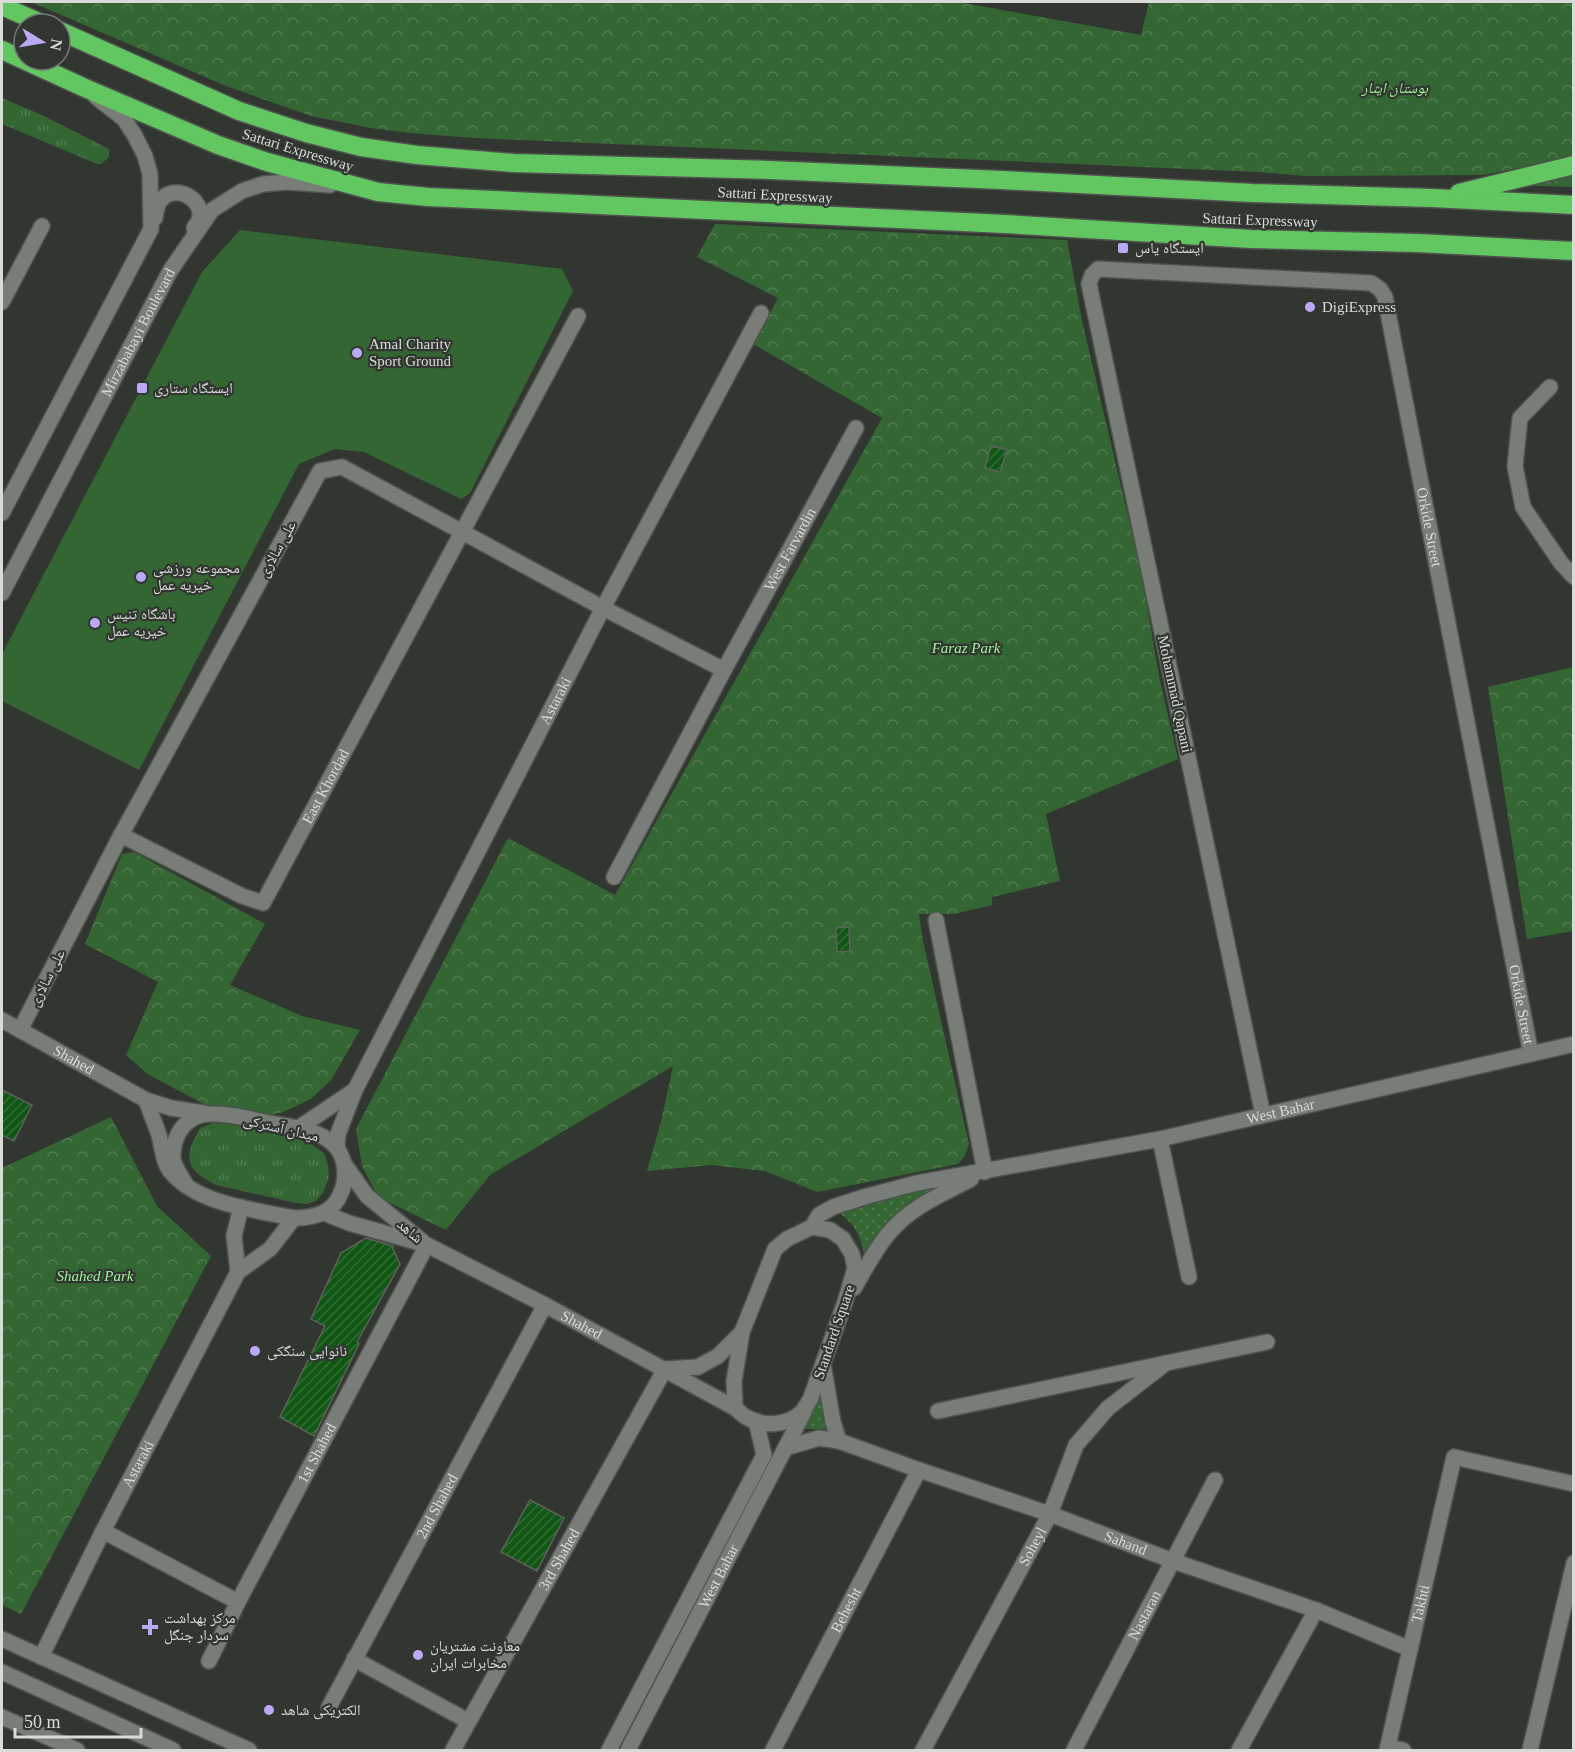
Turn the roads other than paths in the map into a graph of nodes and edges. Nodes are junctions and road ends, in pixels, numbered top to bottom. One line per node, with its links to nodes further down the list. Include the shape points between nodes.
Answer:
1 (72, 36): 6 (highway, Sattari Expressway, via 239,111 361,147 417,155 514,163)
2 (2, 50): 3 (highway, Sattari Expressway)
3 (85, 88): 5 (highway, Sattari Expressway, via 218,145); 9 (street, via 124,119 145,156 150,174)
4 (1574, 165): 6 (highway)
5 (357, 187): 10 (highway, Sattari Expressway, via 428,197 1251,239); 11 (street, Mirzababayi Boulevard, via 287,182 242,191 212,210)
6 (1432, 198): 7 (highway, Sattari Expressway)
7 (1574, 205)
8 (42, 226): 13 (street)
9 (151, 229): 11 (street, via 160,201 166,196 187,195 197,204 200,218); 18 (street)
10 (1574, 251)
11 (170, 271): 21 (street, Mirzababayi Boulevard)
12 (1092, 275): 30 (street, Orkide Street, via 1098,269 1371,283 1385,297); 34 (street, Mohammad Qapani, via 1089,284)
13 (2, 302)
14 (761, 313): 22 (street, Astaraki)
15 (578, 316): 19 (street)
16 (1550, 387): 20 (street, via 1520,418 1515,466 1524,507)
17 (856, 428): 23 (street, West Farvardin)
18 (2, 513)
19 (462, 533): 22 (street, علی سالاری); 24 (street, علی سالاری, via 342,467 320,471); 24 (street, East Khordad, via 263,903)
20 (1574, 577)
21 (2, 593)
22 (603, 608): 23 (street, علی سالاری); 31 (street, Astaraki)
23 (724, 670): 25 (street, West Farvardin)
24 (121, 834): 28 (street, علی سالاری)
25 (614, 878)
26 (936, 920): 39 (street)
27 (2, 1020): 28 (street, Shahed)
28 (20, 1030): 32 (street, Shahed)
29 (1574, 1044): 30 (street, West Bahar)
30 (1531, 1054): 34 (street, West Bahar)
31 (356, 1090): 35 (street); 37 (street, Astaraki, via 338,1134)
32 (146, 1100): 33 (street, Shahed); 40 (street, via 168,1169)
33 (208, 1113): 35 (street, میدان آسترکی); 40 (street, via 183,1125 174,1142 173,1159)
34 (1263, 1114): 36 (street, West Bahar)
35 (297, 1129): 37 (street, میدان آسترکی, via 326,1138)
36 (1160, 1139): 39 (street, West Bahar); 47 (street)
37 (337, 1147): 38 (street, میدان آسترکی)
38 (345, 1166): 42 (street, via 341,1194); 45 (street, شاهد, via 367,1196)
39 (985, 1172): 44 (street, West Bahar, via 854,1200 819,1215); 48 (street, via 903,1219 888,1233)
40 (187, 1186): 41 (street)
41 (241, 1207): 43 (street); 46 (street, via 234,1236)
42 (324, 1213): 43 (street); 45 (street, شاهد)
43 (294, 1218): 46 (street, via 270,1249)
44 (812, 1227): 48 (street, Standard Square, via 830,1230 843,1239 852,1254 855,1268); 50 (street, via 775,1249)
45 (427, 1245): 49 (street, Shahed); 68 (street, 1st Shahed)
46 (238, 1272): 65 (street, Astaraki)
47 (1189, 1277)
48 (845, 1302): 53 (street, Standard Square)
49 (545, 1305): 54 (street, Shahed); 73 (street, 2nd Shahed)
50 (742, 1332): 54 (street, via 718,1356 698,1366); 56 (street, via 734,1381)
51 (1268, 1342): 52 (street)
52 (1166, 1363): 57 (street); 64 (street, Soheyl, via 1108,1408 1076,1444)
53 (824, 1364): 55 (street, Standard Square); 59 (street)
54 (665, 1369): 56 (street, Shahed); 78 (street, 3rd Shahed)
55 (810, 1400): 58 (street, Standard Square, via 802,1412 789,1420 775,1424); 60 (street, West Bahar)
56 (735, 1408): 58 (street)
57 (938, 1411)
58 (756, 1421): 84 (street, West Bahar, via 764,1455)
59 (839, 1441): 60 (street, Sahand, via 819,1438); 61 (street, Sahand)
60 (785, 1448): 85 (street, West Bahar)
61 (919, 1470): 64 (street, Sahand); 86 (street, Behesht)
62 (1215, 1480): 66 (street, Nastaran)
63 (1574, 1484): 71 (street, Takhti, via 1454,1457)
64 (1050, 1514): 66 (street, Sahand); 87 (street, Soheyl)
65 (103, 1531): 68 (street); 72 (street, Astaraki)
66 (1173, 1561): 69 (street, Sahand); 88 (street, Nastaran)
67 (1574, 1563): 90 (street)
68 (238, 1602): 74 (street, 1st Shahed)
69 (1316, 1610): 71 (street, Sahand); 89 (street)
70 (2, 1639): 72 (street)
71 (1410, 1649): 79 (street, Takhti)
72 (42, 1657): 82 (street)
73 (354, 1659): 76 (street, 2nd Shahed); 78 (street)
74 (209, 1661)
75 (2, 1672): 81 (street)
76 (329, 1707)
77 (2, 1717): 80 (street)
78 (468, 1721): 83 (street, 3rd Shahed)
79 (1392, 1749)
80 (77, 1750)
81 (173, 1750)
82 (249, 1750)
83 (453, 1750)
84 (609, 1750)
85 (628, 1750)
86 (773, 1750)
87 (923, 1750)
88 (1074, 1750)
89 (1239, 1750)
90 (1530, 1750)

